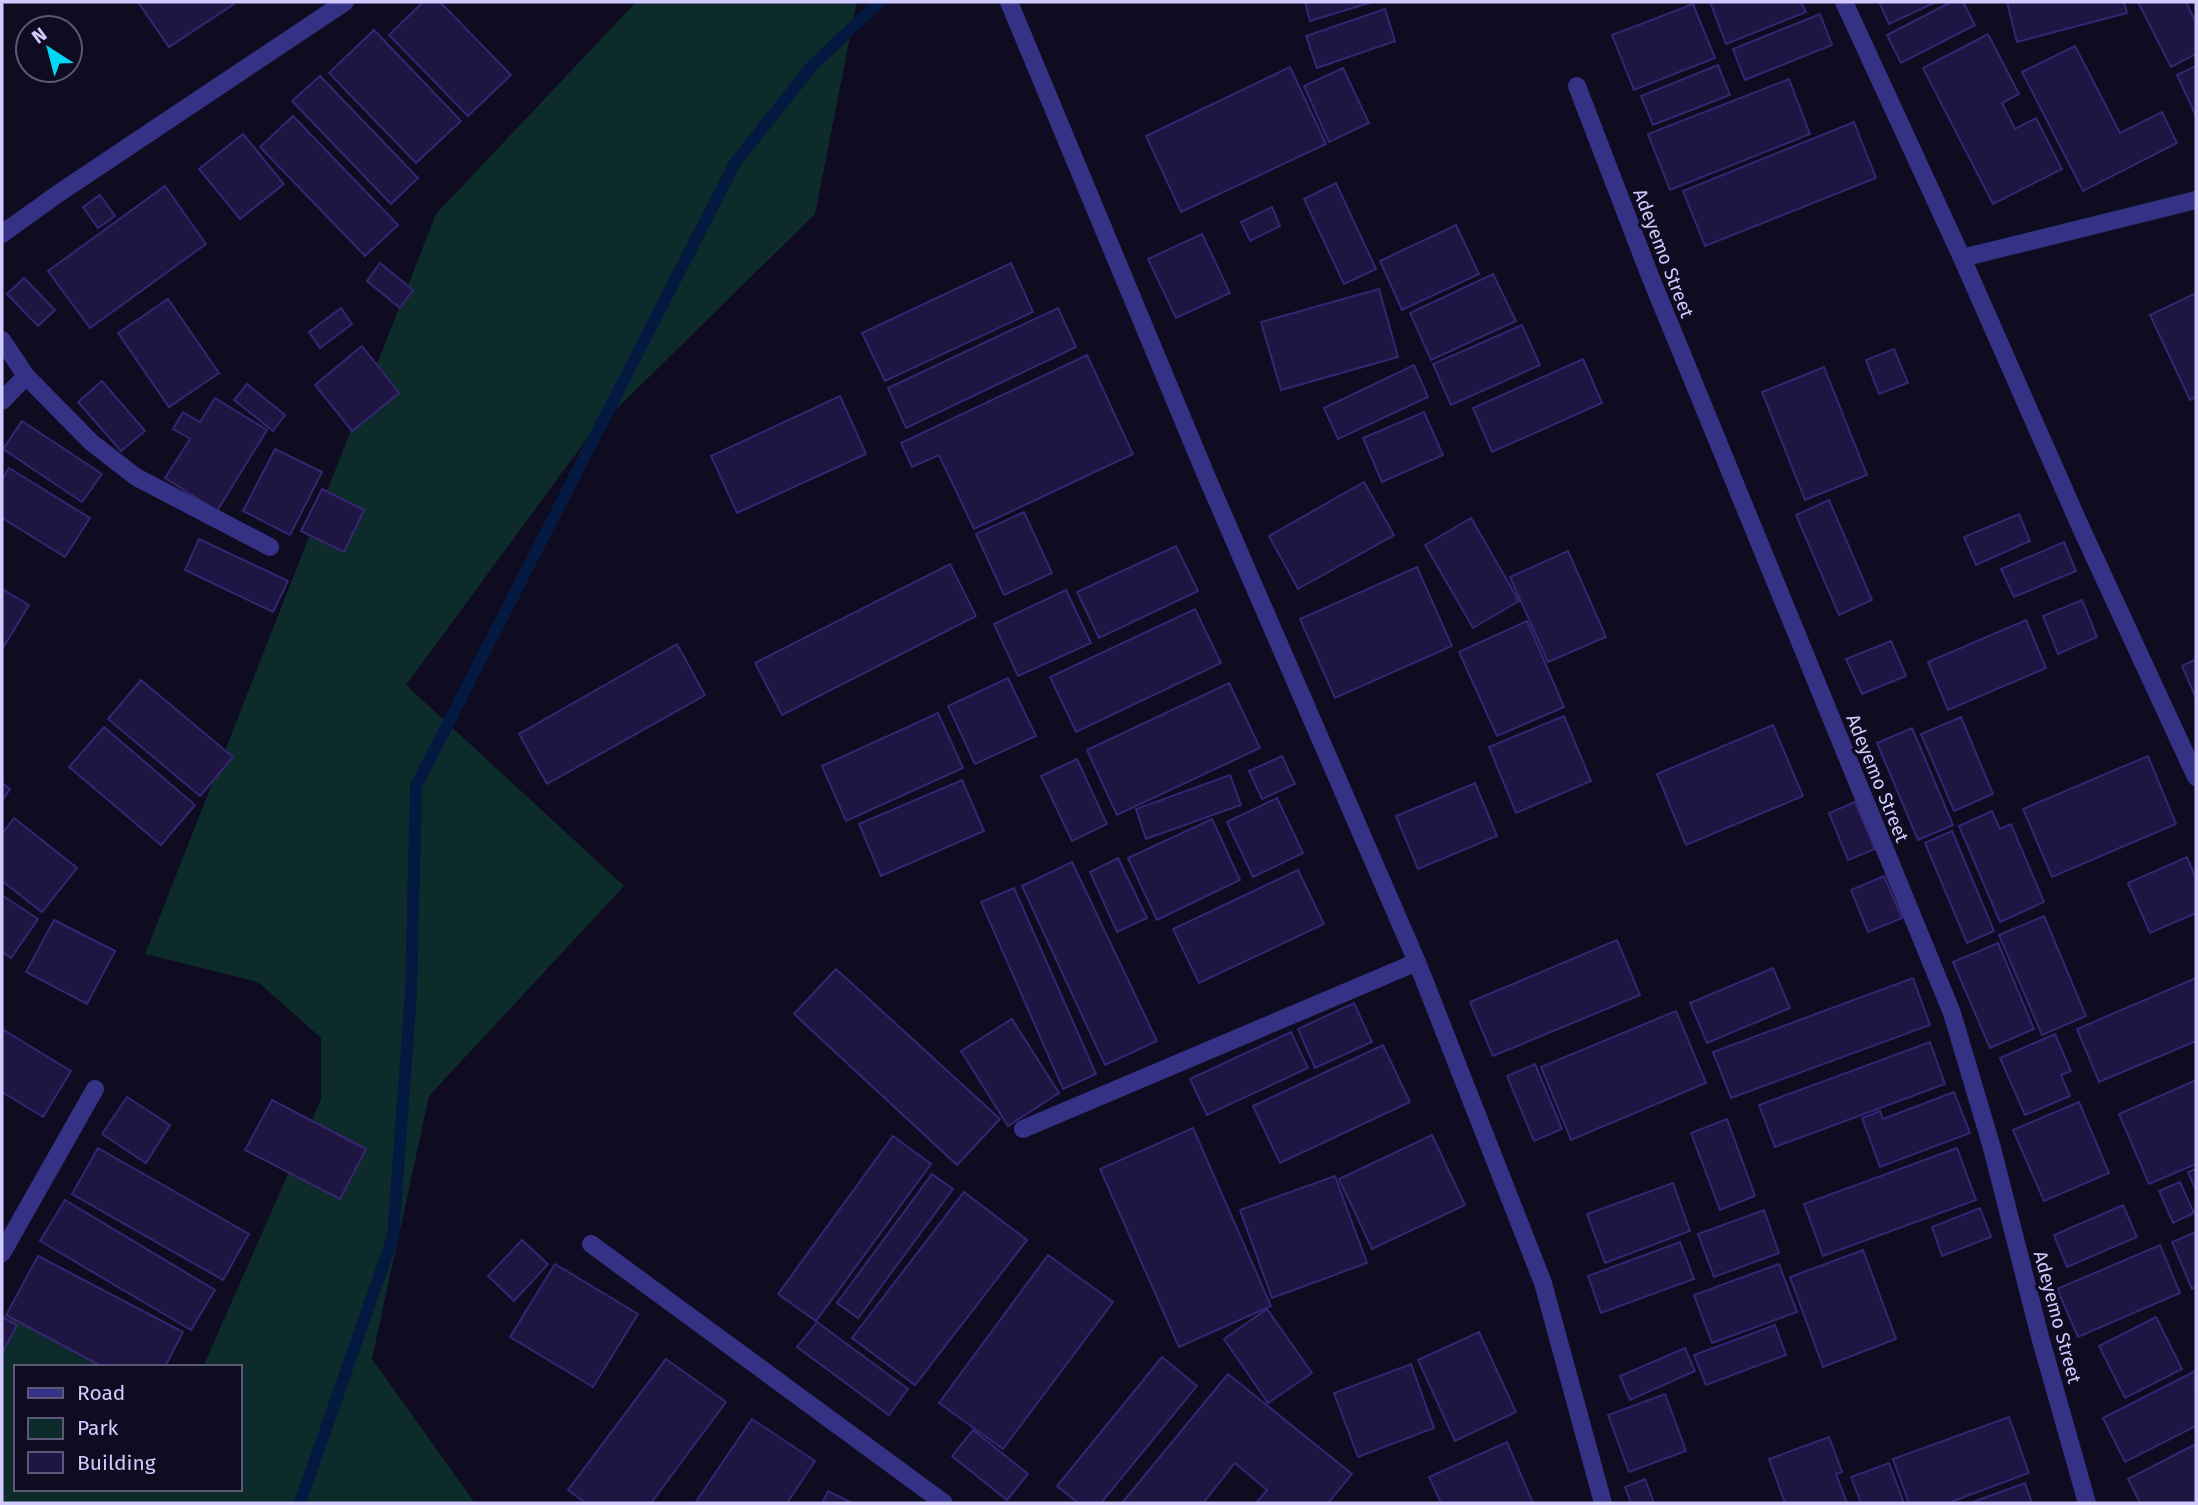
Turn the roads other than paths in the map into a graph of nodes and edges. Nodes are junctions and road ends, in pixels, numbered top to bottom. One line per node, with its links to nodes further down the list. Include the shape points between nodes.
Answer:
1 (345, 2): 6 (street)
2 (1009, 2): 13 (street, via 1208,480)
3 (1844, 2): 7 (street)
4 (1577, 86): 20 (street, Adeyemo Street, via 1650,276 1952,1013)
5 (2196, 200): 7 (street)
6 (2, 234)
7 (1962, 258): 12 (street)
8 (2, 340): 9 (street)
9 (26, 376): 10 (street); 11 (street, via 92,442 136,477)
10 (2, 401)
11 (270, 547)
12 (2196, 777)
13 (1417, 962): 15 (street); 19 (street, via 1543,1283)
14 (95, 1089): 17 (street)
15 (1023, 1129)
16 (591, 1244): 18 (street)
17 (2, 1253)
18 (944, 1503)
19 (1603, 1503)
20 (2087, 1503)

